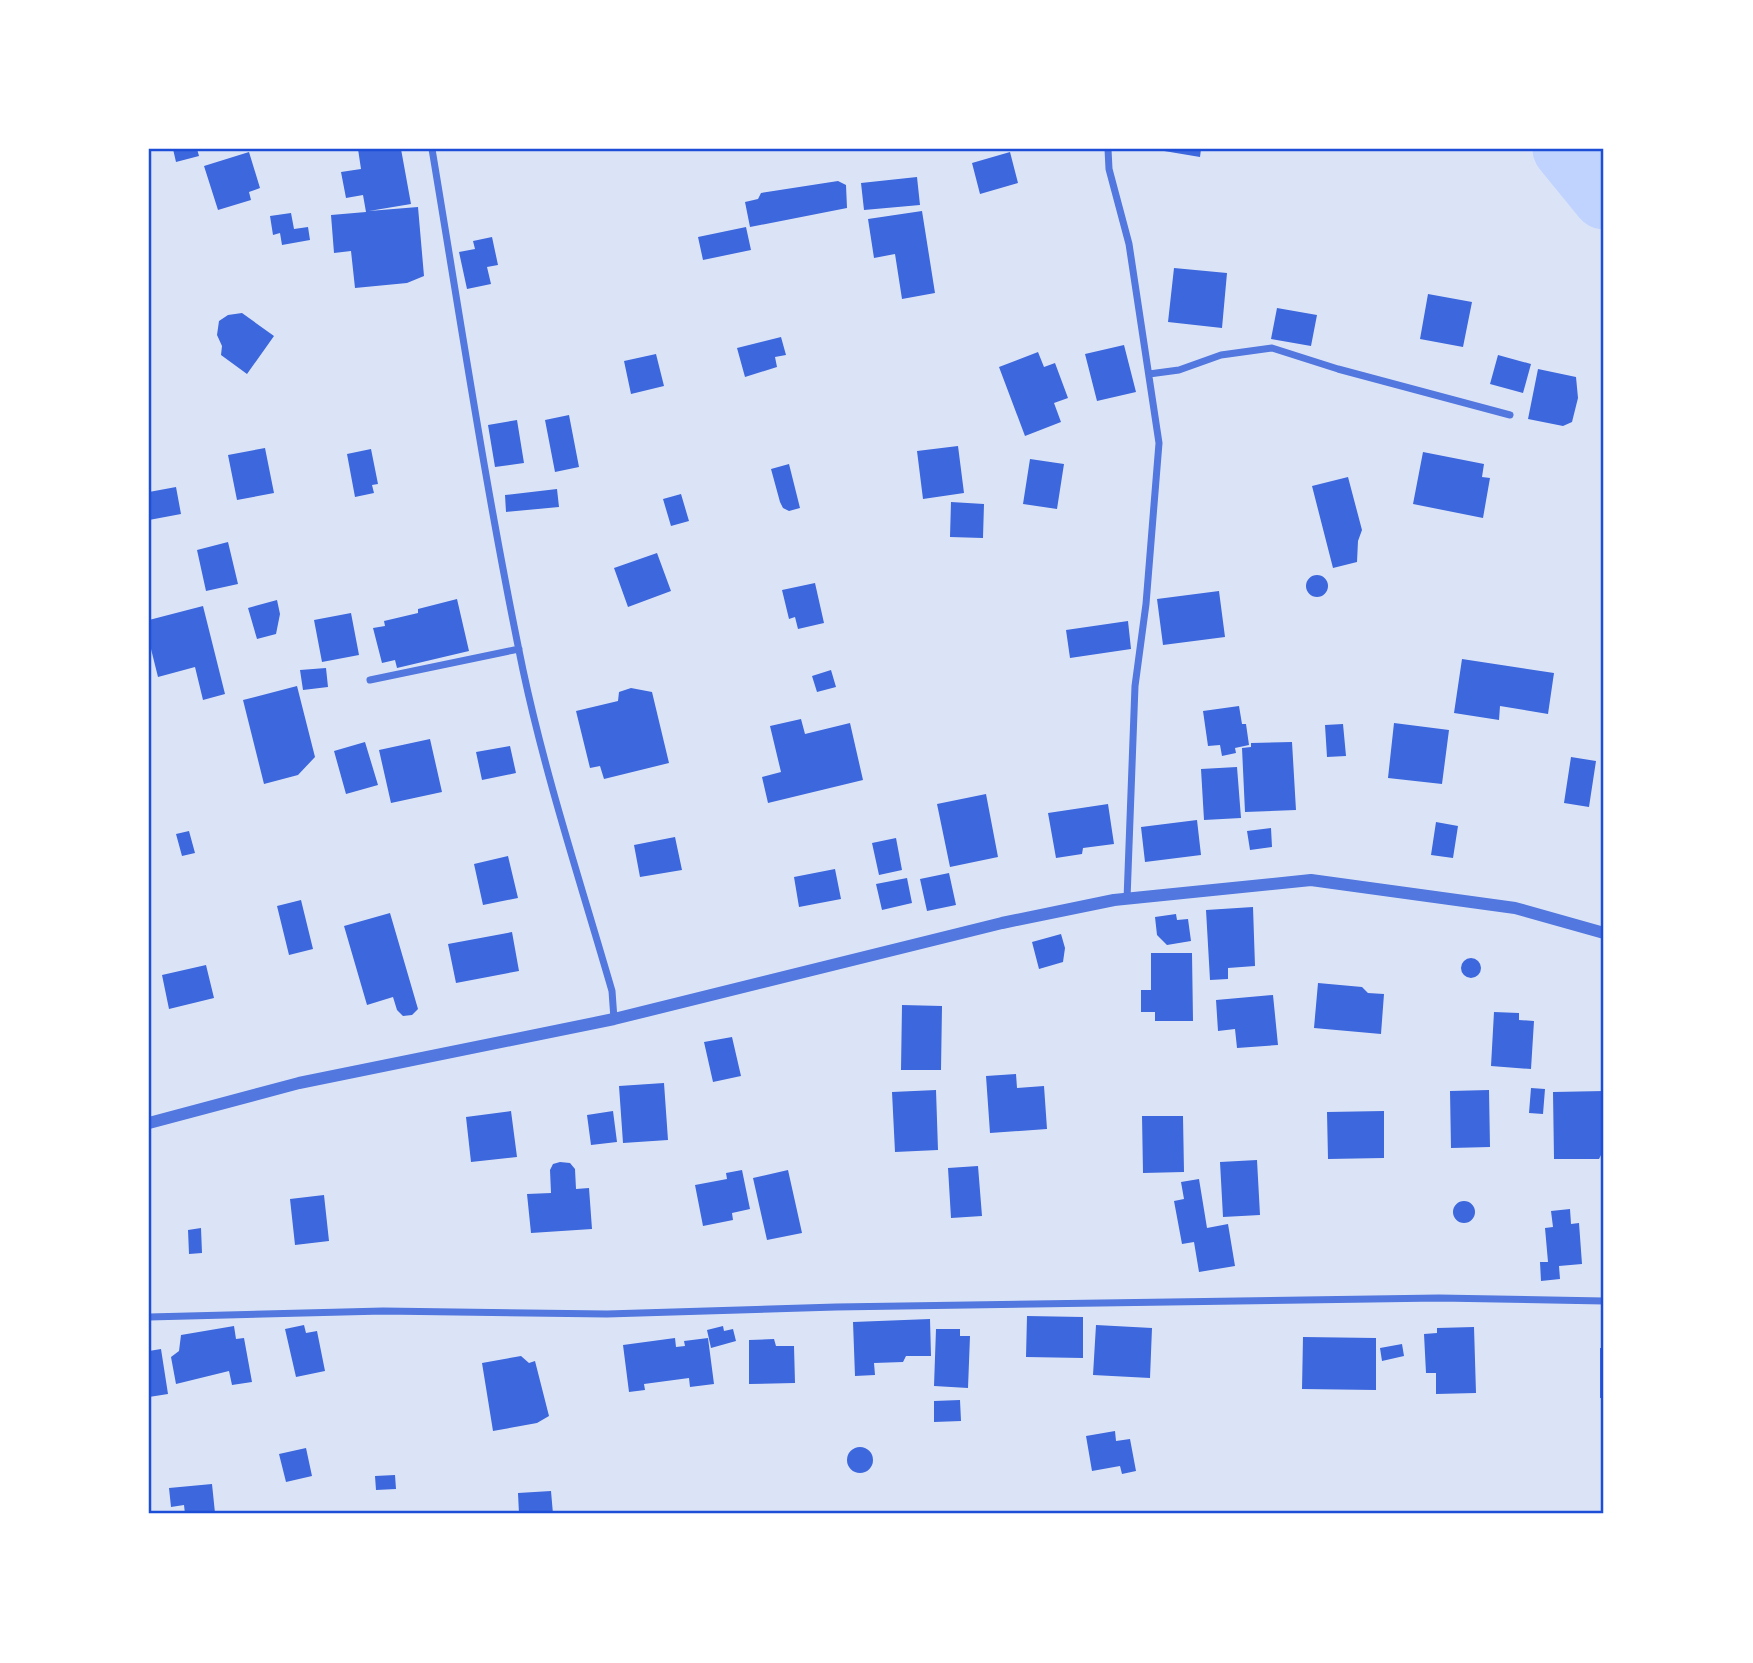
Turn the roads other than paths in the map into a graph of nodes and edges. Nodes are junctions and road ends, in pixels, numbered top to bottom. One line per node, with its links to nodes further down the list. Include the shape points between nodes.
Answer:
1 (432, 149): 5 (street)
2 (1108, 149): 3 (street, via 1129,244)
3 (1149, 374): 4 (street, via 1179,370 1221,355 1272,348); 7 (street, via 1159,443 1135,686)
4 (1510, 415)
5 (519, 649): 6 (street); 9 (street, via 551,782 612,991)
6 (370, 680)
7 (1127, 899): 8 (street, via 1311,880 1515,908); 9 (street, via 1002,923)
8 (1604, 933)
9 (614, 1019): 10 (street, via 299,1083)
10 (149, 1123)
11 (1604, 1301): 12 (street, via 1439,1298 607,1314 383,1311)
12 (149, 1317)

